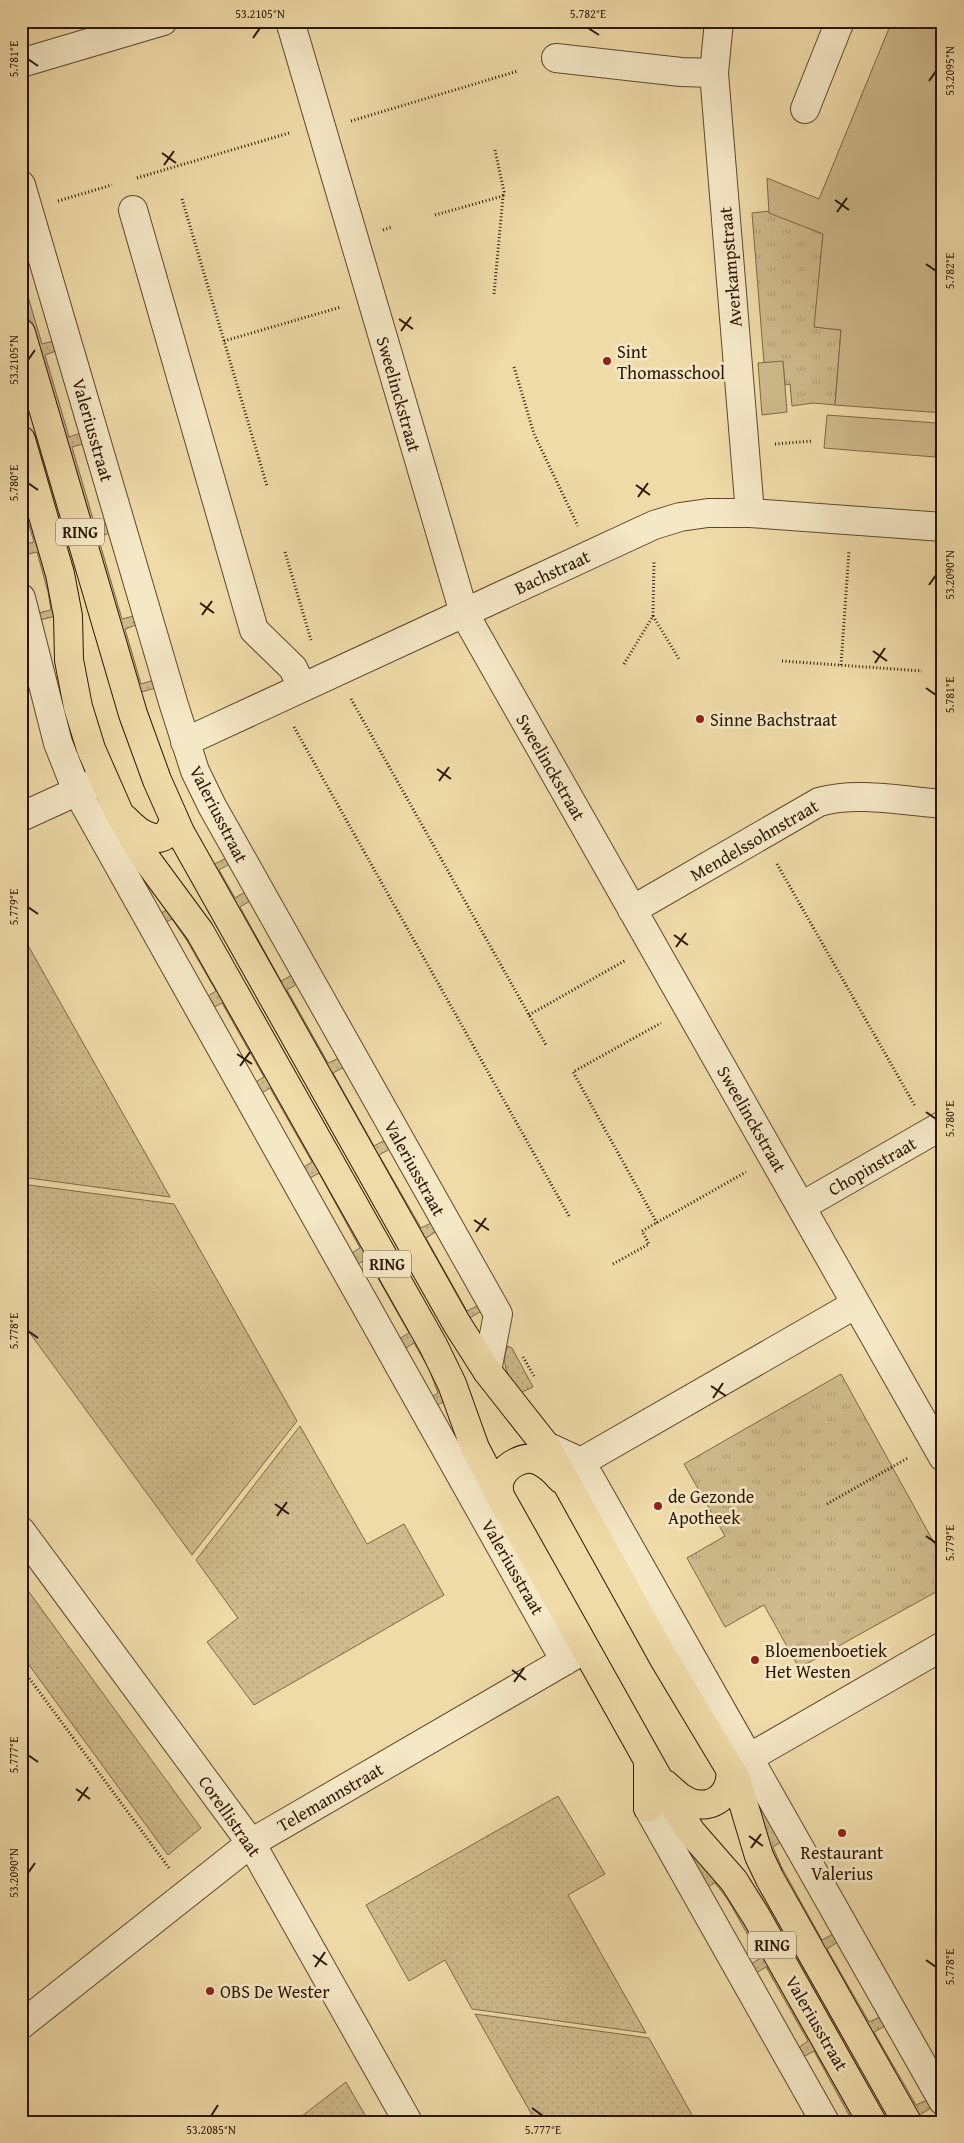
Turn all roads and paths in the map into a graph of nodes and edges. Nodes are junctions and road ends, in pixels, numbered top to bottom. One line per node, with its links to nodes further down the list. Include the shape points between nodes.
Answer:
1 (163, 21): 6 (street)
2 (290, 21): 10 (street, Sweelinckstraat)
3 (719, 21): 8 (street, Averkampstraat)
4 (840, 21): 9 (street)
5 (556, 58): 8 (street)
6 (21, 63)
7 (518, 71): 10 (path)
8 (714, 73): 26 (street, Averkampstraat)
9 (805, 109)
10 (321, 126): 12 (path); 20 (street, Sweelinckstraat)
11 (495, 150): 14 (path)
12 (132, 180)
13 (113, 185): 15 (path)
14 (503, 196): 18 (path); 19 (path)
15 (25, 198): 44 (street, Valeriusstraat)
16 (182, 198): 22 (path)
17 (133, 210): 42 (street, via 254,630 294,668)
18 (436, 215)
19 (494, 294)
20 (371, 299): 22 (path); 33 (street, Sweelinckstraat)
21 (21, 333): 50 (main road, Valeriusstraat / RING, via 133,714)
22 (224, 342): 25 (path)
23 (514, 367): 30 (path, via 534,434)
24 (21, 440): 40 (main road, Valeriusstraat / RING, via 60,574 68,616)
25 (267, 486)
26 (750, 513): 27 (street, Bachstraat); 30 (street, Bachstraat, via 680,516)
27 (852, 520): 28 (street, Bachstraat); 39 (path)
28 (943, 528)
29 (285, 552): 42 (path)
30 (591, 554): 33 (street, Bachstraat)
31 (654, 560): 34 (path)
32 (21, 598): 35 (street, Valeriusstraat)
33 (464, 613): 42 (street, Bachstraat); 52 (street, Sweelinckstraat)
34 (653, 616): 36 (path); 38 (path)
35 (35, 651): 40 (street); 46 (street, Valeriusstraat, via 58,743)
36 (679, 658)
37 (782, 661): 39 (path)
38 (624, 664)
39 (842, 665): 41 (path)
40 (71, 671): 45 (main road, Valeriusstraat / RING, via 84,730)
41 (922, 671)
42 (322, 678): 44 (street, Bachstraat); 54 (path, via 353,702)
43 (296, 732): 60 (path)
44 (185, 742): 64 (street, Valeriusstraat, via 212,806 498,1314)
45 (104, 779): 46 (street); 48 (main road, Valeriusstraat / RING)
46 (77, 791): 49 (street); 71 (street, Valeriusstraat)
47 (943, 804): 51 (street, Mendelssohnstraat, via 835,797 819,802)
48 (120, 815): 50 (main road, Valeriusstraat, via 137,832 153,838 162,838 170,832); 67 (main road, Valeriusstraat / RING, via 153,869 200,932 433,1345)
49 (21, 817)
50 (174, 818): 64 (main road, Valeriusstraat / RING, via 452,1316)
51 (761, 836): 52 (street, Mendelssohnstraat); 57 (path)
52 (632, 910): 53 (street, Sweelinckstraat)
53 (652, 945): 54 (path); 59 (street, Sweelinckstraat)
54 (529, 1016): 56 (path)
55 (662, 1022): 61 (path, via 573,1072)
56 (546, 1045)
57 (937, 1129): 59 (street, Chopinstraat)
58 (746, 1172): 61 (path)
59 (802, 1206): 63 (street, Sweelinckstraat)
60 (569, 1216)
61 (657, 1223): 62 (path, via 642,1232 649,1244)
62 (614, 1264)
63 (856, 1304): 65 (street, Sweelinckstraat); 66 (street)
64 (487, 1371): 66 (main road, Valeriusstraat / RING, via 546,1446)
65 (940, 1451): 68 (path)
66 (573, 1472): 67 (main road, Valeriusstraat, via 550,1468 530,1458 520,1460 499,1480); 73 (main road, Valeriusstraat / RING, via 664,1659)
67 (500, 1496): 71 (main road, Valeriusstraat / RING)
68 (827, 1504)
69 (21, 1531): 76 (street, Corellistraat)
70 (943, 1646): 73 (street)
71 (575, 1655): 74 (main road, Valeriusstraat / RING); 76 (street, Telemannstraat)
72 (21, 1668): 77 (path)
73 (739, 1764): 74 (main road, Valeriusstraat, via 727,1791 709,1804 694,1804 680,1798); 79 (street, Valeriusstraat); 83 (main road, Valeriusstraat / RING, via 736,1779 759,1856)
74 (653, 1769): 75 (main road); 82 (main road, Valeriusstraat / RING, via 692,1833 734,1881 756,1916)
75 (648, 1808): 81 (street)
76 (251, 1843): 77 (street, Telemannstraat); 80 (street, Corellistraat)
77 (187, 1893): 78 (street, Telemannstraat)
78 (23, 2019)
79 (943, 2101)
80 (408, 2122)
81 (825, 2122)
82 (872, 2122)
83 (907, 2122)

